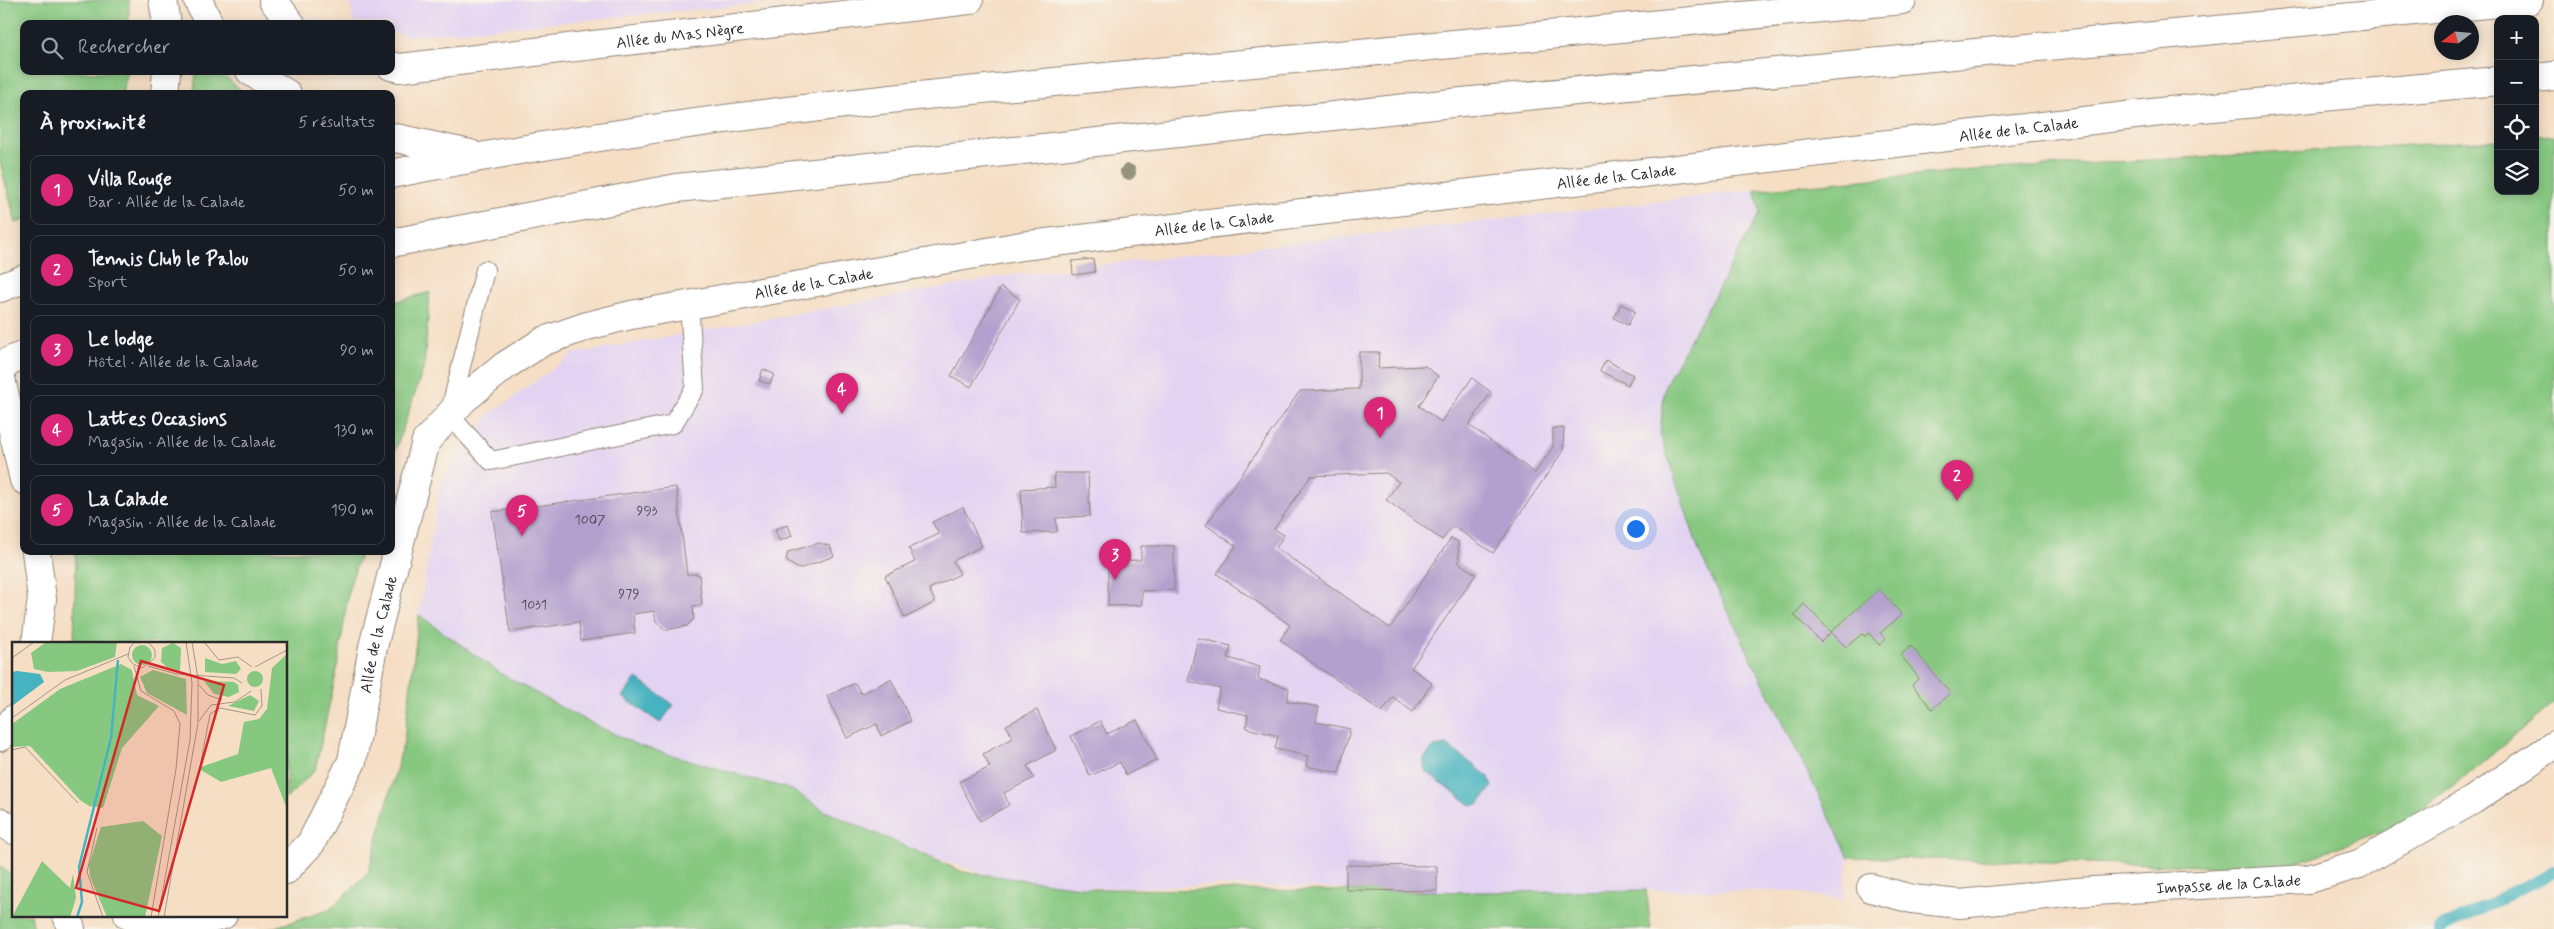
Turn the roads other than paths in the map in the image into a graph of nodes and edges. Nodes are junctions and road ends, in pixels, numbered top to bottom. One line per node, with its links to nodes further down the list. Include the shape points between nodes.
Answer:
1 (163, 0): 7 (street)
2 (198, 0): 8 (street)
3 (273, 0): 9 (street)
4 (969, 0): 10 (street, Allée du Mas Nègre)
5 (1902, 0): 19 (street, via 1060,81 771,114)
6 (2530, 0): 21 (street, via 1452,103 687,187)
7 (166, 20)
8 (207, 20)
9 (285, 20)
10 (395, 66)
11 (167, 75): 16 (street)
12 (256, 75): 17 (street)
13 (2554, 76): 14 (street)
14 (2539, 78)
15 (2494, 81): 25 (street, Allée de la Calade, via 2169,111 1021,246)
16 (165, 90)
17 (281, 90)
18 (395, 138): 19 (street)
19 (481, 156): 20 (street)
20 (395, 173)
21 (395, 242)
22 (485, 270): 29 (lane)
23 (20, 280): 24 (street)
24 (0, 288)
25 (690, 304): 29 (street, Allée de la Calade, via 587,326 544,341 506,365); 29 (lane, via 695,388 673,424 491,461)
26 (20, 358): 27 (street)
27 (0, 365)
28 (0, 374): 30 (street)
29 (449, 415): 38 (street, Allée de la Calade, via 426,441 373,646 352,761 311,842)
30 (20, 462)
31 (36, 555): 32 (street, via 42,599)
32 (36, 642)
33 (12, 722): 34 (street)
34 (0, 737)
35 (2554, 745): 39 (street, Impasse de la Calade, via 2472,800 2359,864 2308,879 2076,892 1960,904 1912,899)
36 (0, 822): 37 (street)
37 (12, 829)
38 (288, 868)
39 (1871, 888)
40 (67, 916): 43 (street)
41 (131, 916): 44 (street)
42 (220, 916): 45 (street)
43 (71, 929)
44 (164, 929)
45 (174, 929)

